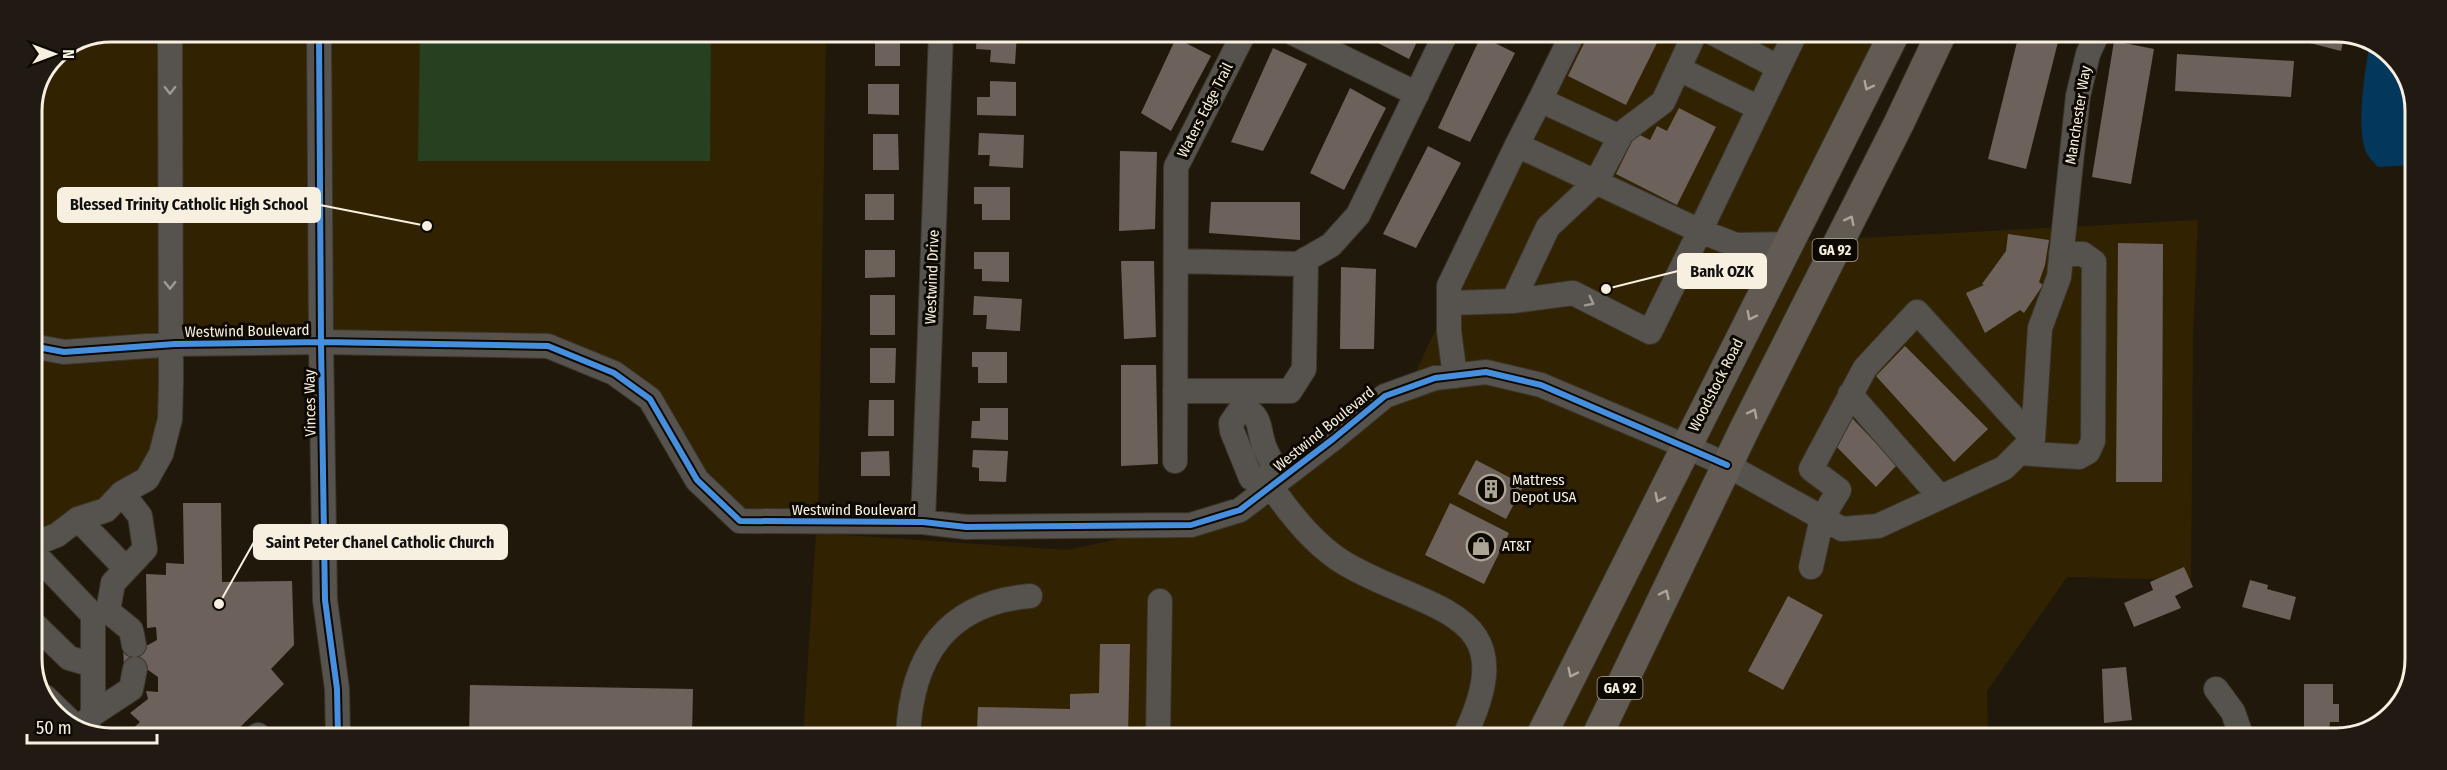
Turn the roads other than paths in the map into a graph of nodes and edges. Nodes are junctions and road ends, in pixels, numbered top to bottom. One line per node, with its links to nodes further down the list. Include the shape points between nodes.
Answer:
1 (170, 42): 30 (street, one-way to 30)
2 (319, 42): 29 (street, Vinces Way)
3 (941, 42): 47 (street, Westwind Drive)
4 (1239, 42): 26 (street, Waters Edge Trail, via 1176,167)
5 (1311, 42): 16 (street)
6 (1442, 42): 16 (street)
7 (1569, 42): 17 (street)
8 (1691, 42): 15 (street)
9 (1730, 42): 14 (street)
10 (1791, 42): 14 (street)
11 (1890, 42): 23 (main road, Woodstock Road / GA 92, one-way to 23)
12 (1937, 42): 41 (main road, GA 92, one-way to 12)
13 (2093, 42): 24 (street, Manchester Way, via 2078,96)
14 (1778, 67): 18 (street)
15 (1679, 69): 18 (street); 19 (street, via 1664,102)
16 (1417, 94): 25 (street, via 1358,215 1331,245)
17 (1540, 100): 19 (street); 20 (street)
18 (1759, 108): 22 (street)
19 (1620, 137): 21 (street)
20 (1517, 145): 21 (street); 28 (street, via 1449,286)
21 (1596, 182): 22 (street); 27 (street, via 1548,227)
22 (1700, 231): 23 (street, via 1736,245); 27 (street, one-way to 22, via 1573,293 1650,332)
23 (1788, 244): 37 (main road, Woodstock Road / GA 92, one-way to 37)
24 (2061, 254): 38 (street, Manchester Way, via 2059,277 2040,328); 38 (street, via 2083,254 2094,262 2092,441 2088,452 2079,457)
25 (1306, 259): 26 (street, via 1298,264); 35 (street, via 1304,369 1290,391)
26 (1176, 261): 33 (street, Waters Edge Trail)
27 (1513, 301): 28 (street)
28 (1449, 303): 32 (street)
29 (321, 342): 30 (street, Westwind Boulevard); 47 (street, Westwind Boulevard, via 548,346 614,372 650,399 697,480 740,521); 62 (street, Vinces Way, via 326,600)
30 (170, 345): 31 (street, Westwind Boulevard, via 64,352); 43 (street, via 170,420 161,454 147,479)
31 (42, 348)
32 (1455, 376): 37 (street, Westwind Boulevard, via 1486,372 1541,385); 42 (street, Westwind Boulevard, via 1435,378 1384,396)
33 (1175, 391): 35 (street); 40 (street, Waters Edge Trail)
34 (1850, 394): 38 (street, via 1865,368 1917,312); 44 (street); 45 (street, via 1811,469 1839,490)
35 (1242, 398): 36 (street, via 1257,415); 39 (street, via 1231,423)
36 (1264, 444): 39 (street); 42 (street, via 1274,468)
37 (1685, 446): 41 (street, Westwind Boulevard); 66 (main road, Woodstock Road / GA 92, one-way to 66)
38 (2026, 446): 44 (street, Westwind Boulevard, via 2004,468)
39 (1240, 454): 42 (street, via 1251,478)
40 (1175, 461)
41 (1727, 465): 45 (street, Westwind Boulevard); 67 (main road, GA 92, one-way to 41)
42 (1269, 483): 47 (street, Westwind Boulevard, via 1240,510 1191,525 966,527); 65 (street, via 1316,540 1341,561 1459,618 1474,631 1485,660 1485,684)
43 (122, 493): 46 (street, via 106,510); 51 (street, via 141,516 145,549)
44 (1940, 497): 45 (street, Westwind Boulevard, via 1878,526 1842,529)
45 (1822, 518): 50 (street)
46 (78, 519): 48 (street); 51 (street)
47 (923, 522)
48 (42, 541)
49 (42, 560): 54 (street)
50 (1811, 567)
51 (126, 569): 54 (street, via 113,583)
52 (1030, 596): 63 (street, via 993,602 961,617 935,642 915,681)
53 (1160, 601): 64 (street)
54 (101, 613): 56 (street, via 131,630); 57 (street)
55 (42, 631): 57 (street, via 69,658)
56 (134, 645)
57 (93, 665): 60 (street)
58 (135, 669): 61 (street, via 131,689)
59 (2216, 689): 68 (street, via 2233,712)
60 (82, 722)
61 (83, 722)
62 (338, 728)
63 (909, 728)
64 (1158, 728)
65 (1468, 728)
66 (1545, 728)
67 (1605, 728)
68 (2239, 728)

